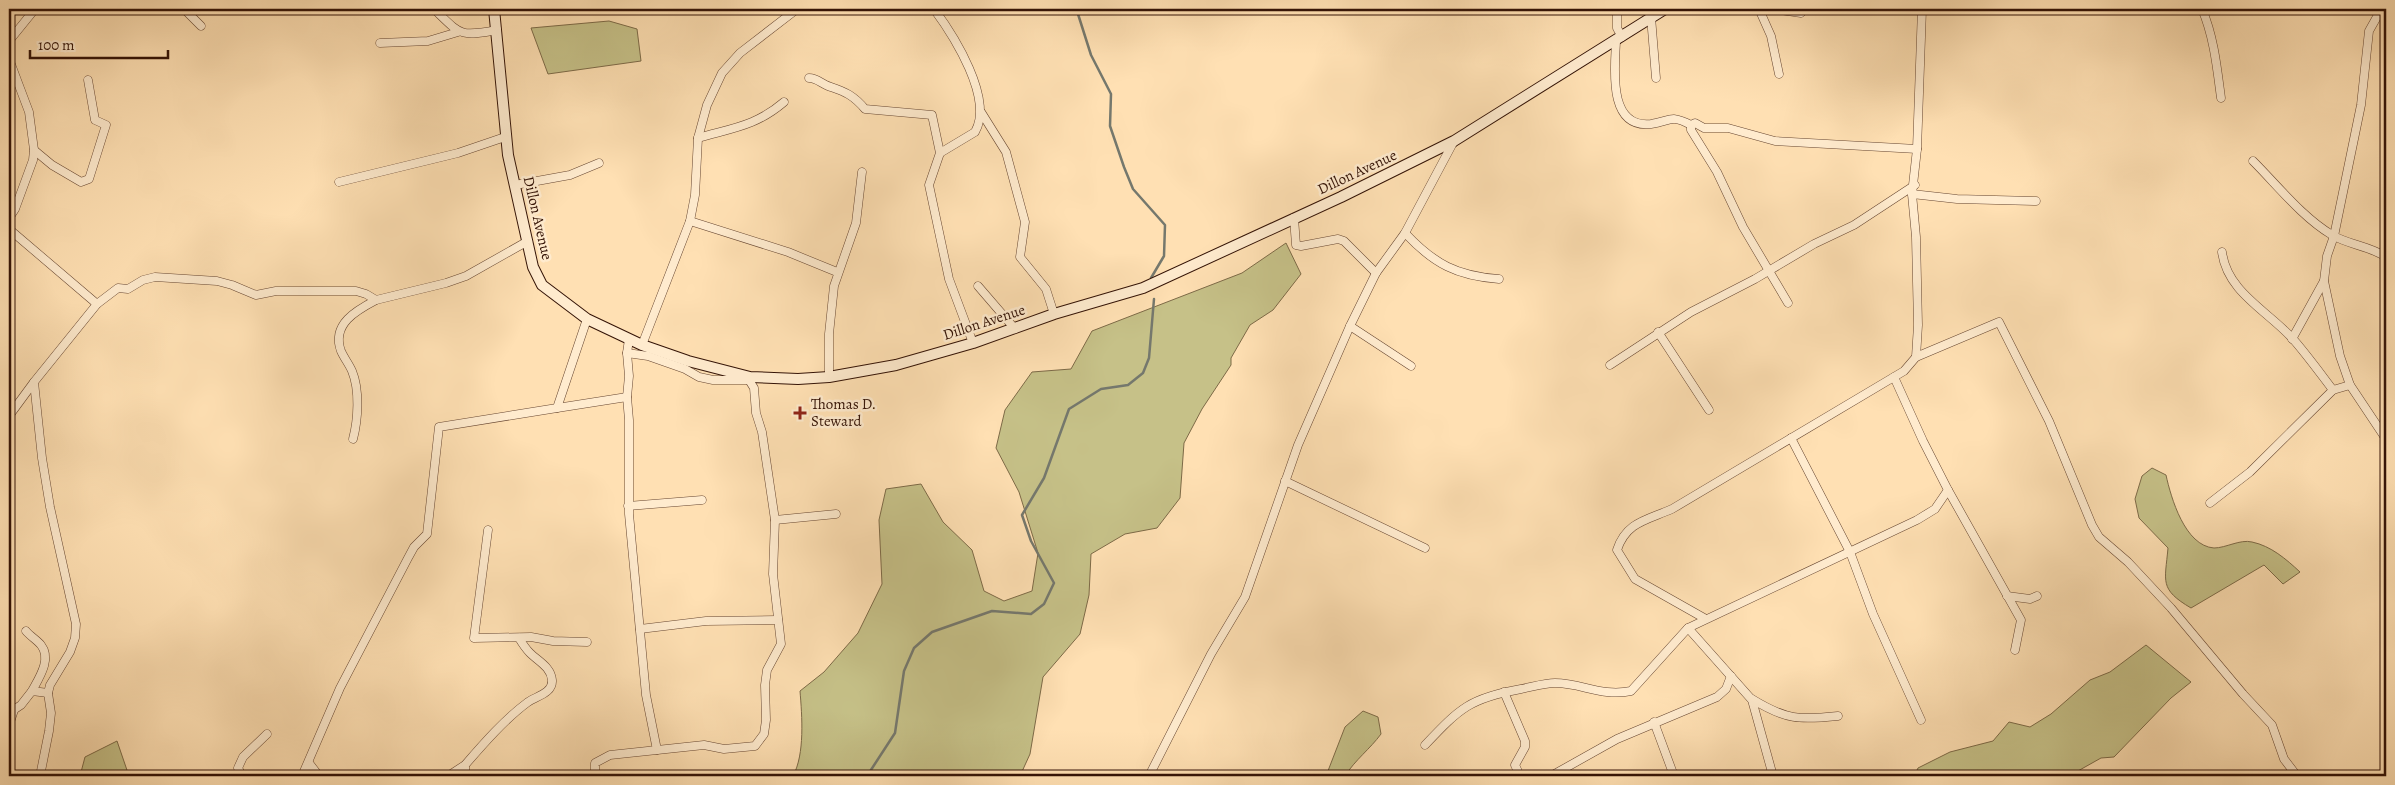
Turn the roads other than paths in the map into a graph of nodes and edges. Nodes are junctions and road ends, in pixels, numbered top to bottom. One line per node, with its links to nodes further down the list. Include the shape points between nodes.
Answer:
1 (35, 9): 20 (street)
2 (184, 9): 16 (street)
3 (434, 9): 18 (street)
4 (494, 9): 17 (street, Dillon Avenue)
5 (798, 9): 32 (street, via 740,53 722,73 707,105)
6 (934, 9): 29 (street, via 959,46 980,101)
7 (1617, 9): 19 (street)
8 (1666, 9): 15 (street, Dillon Avenue)
9 (1759, 9): 23 (street, via 1770,31)
10 (1773, 9): 14 (street)
11 (1922, 9): 34 (street)
12 (2202, 9): 27 (street, via 2214,49)
13 (2386, 10): 50 (street, via 2368,31 2361,105)
14 (1800, 13)
15 (1651, 17): 19 (street, Dillon Avenue); 25 (street)
16 (202, 26)
17 (497, 30): 18 (street, via 468,34); 31 (street, Dillon Avenue)
18 (458, 32): 21 (street, via 428,41)
19 (1619, 39): 30 (street, via 1614,87 1624,115 1650,124 1671,117); 33 (street, Dillon Avenue)
20 (9, 40)
21 (380, 43)
22 (9, 59): 35 (street, via 28,112)
23 (1779, 74)
24 (809, 78): 36 (street, via 847,92 865,109 932,115)
25 (1656, 78)
26 (88, 80): 35 (street, via 95,120 106,125 89,179 81,182)
27 (2221, 98)
28 (784, 102): 32 (street, via 768,116 746,126)
29 (981, 112): 36 (street, via 975,132); 63 (street, via 1006,152 1025,222 1020,257 1046,289)
30 (1691, 125): 34 (street, via 1728,128 1775,141); 54 (street, via 1690,130 1717,172 1743,227)
31 (506, 137): 40 (street, via 458,153); 41 (street, Dillon Avenue)
32 (698, 138): 47 (street)
33 (1454, 141): 46 (street, Dillon Avenue); 49 (street)
34 (1917, 149): 42 (street)
35 (34, 150): 45 (street, via 15,210)
36 (940, 153): 70 (street, via 929,185 950,279)
37 (2253, 161): 50 (street, via 2310,219)
38 (599, 163): 41 (street, via 570,175)
39 (862, 172): 55 (street, via 856,223)
40 (339, 182)
41 (515, 185): 51 (street, Dillon Avenue)
42 (1915, 185): 43 (street); 54 (street, via 1854,225)
43 (1912, 194): 44 (street, via 1956,199); 73 (street, via 1918,287)
44 (2036, 201)
45 (9, 218)
46 (1294, 218): 56 (street, via 1296,245 1344,241); 63 (street, Dillon Avenue, via 1143,288)
47 (690, 221): 55 (street, via 788,252); 71 (street)
48 (9, 229): 61 (street)
49 (1405, 233): 56 (street); 57 (street, via 1431,258 1458,273)
50 (2334, 236): 53 (street); 58 (street)
51 (528, 241): 60 (street, via 466,276); 64 (street, Dillon Avenue, via 533,267 542,285)
52 (2222, 252): 69 (street, via 2223,266 2235,286)
53 (2386, 257)
54 (1769, 270): 62 (street); 67 (street)
55 (837, 272): 76 (street, via 828,334)
56 (1376, 273): 65 (street)
57 (1499, 279)
58 (2324, 281): 69 (street); 79 (street, via 2340,356)
59 (978, 286): 66 (street)
60 (376, 300): 61 (street, via 356,291 276,291 256,295 216,281 155,277 128,289 118,288); 86 (street, via 349,315 339,338 341,350 353,372 357,423)
61 (96, 304): 78 (street)
62 (1788, 304)
63 (1054, 314): 66 (street, Dillon Avenue)
64 (587, 319): 68 (street, Dillon Avenue); 82 (street)
65 (1350, 326): 75 (street); 88 (street, via 1298,444)
66 (1015, 329): 70 (street, Dillon Avenue)
67 (1658, 332): 74 (street); 83 (street)
68 (629, 339): 71 (street, Dillon Avenue); 72 (street)
69 (2292, 339): 80 (street)
70 (973, 343): 76 (street, Dillon Avenue, via 896,365)
71 (642, 345): 76 (street, Dillon Avenue, via 750,377)
72 (627, 353): 81 (street); 94 (street, via 656,359 699,377 749,380 754,388)
73 (1916, 357): 77 (street); 135 (street, via 1999,322 2048,421 2092,525 2171,608 2272,725 2284,760)
74 (1610, 365)
75 (1411, 366)
76 (829, 377)
77 (1894, 377): 85 (street); 89 (street)
78 (34, 382): 84 (street); 111 (street, via 49,497 76,624 70,652)
79 (2350, 385): 80 (street); 87 (street)
80 (2333, 390): 91 (street, via 2250,472)
81 (627, 397): 82 (street); 92 (street)
82 (558, 408): 121 (street, via 439,427 427,534 414,547 373,623 332,706)
83 (1709, 410)
84 (9, 416)
85 (1791, 438): 97 (street); 100 (street, via 1672,509 1628,528 1620,541 1617,550 1635,580)
86 (353, 439)
87 (2386, 439)
88 (1285, 482): 96 (street); 131 (street, via 1245,597 1203,669)
89 (1948, 490): 97 (street, via 1935,509); 98 (street)
90 (702, 500): 92 (street)
91 (2210, 503)
92 (628, 506): 103 (street)
93 (836, 514): 94 (street)
94 (775, 520): 101 (street, via 773,574)
95 (488, 530): 105 (street, via 474,638)
96 (1425, 548)
97 (1850, 552): 100 (street); 115 (street, via 1873,614)
98 (2008, 596): 99 (street, via 2030,599); 107 (street, via 2021,620)
99 (2037, 596)
100 (1704, 618): 102 (street)
101 (778, 620): 103 (street, via 706,621); 120 (street, via 781,644 767,670 766,720 760,742 755,746 724,749 704,745)
102 (1688, 628): 108 (street); 110 (street, via 1631,691 1608,693 1555,683)
103 (640, 629): 120 (street, via 646,695)
104 (26, 631): 109 (street, via 45,652 45,666)
105 (519, 638): 106 (street); 122 (street, via 544,665 552,678 551,685 548,691 514,713)
106 (587, 642)
107 (2015, 650)
108 (1732, 676): 112 (street); 116 (street, via 1726,689 1717,697)
109 (32, 691): 111 (street); 113 (street)
110 (1504, 692): 119 (street, via 1472,702); 132 (street, via 1525,741 1515,766)
111 (48, 693): 124 (street, via 51,713)
112 (1752, 699): 114 (street, via 1778,715 1790,718); 134 (street)
113 (12, 711): 117 (street)
114 (1838, 716)
115 (1921, 720)
116 (1654, 722): 123 (street, via 1601,746); 133 (street)
117 (9, 725)
118 (267, 734): 125 (street, via 243,757 238,768)
119 (1425, 745)
120 (658, 750): 130 (street, via 610,755 595,763)
121 (309, 763): 126 (street); 127 (street)
122 (465, 765): 128 (street); 129 (street)
123 (1556, 775)
124 (40, 776)
125 (242, 776)
126 (302, 776)
127 (319, 776)
128 (448, 776)
129 (465, 776)
130 (595, 776)
131 (1149, 776)
132 (1520, 776)
133 (1674, 776)
134 (1773, 776)
135 (2297, 776)

